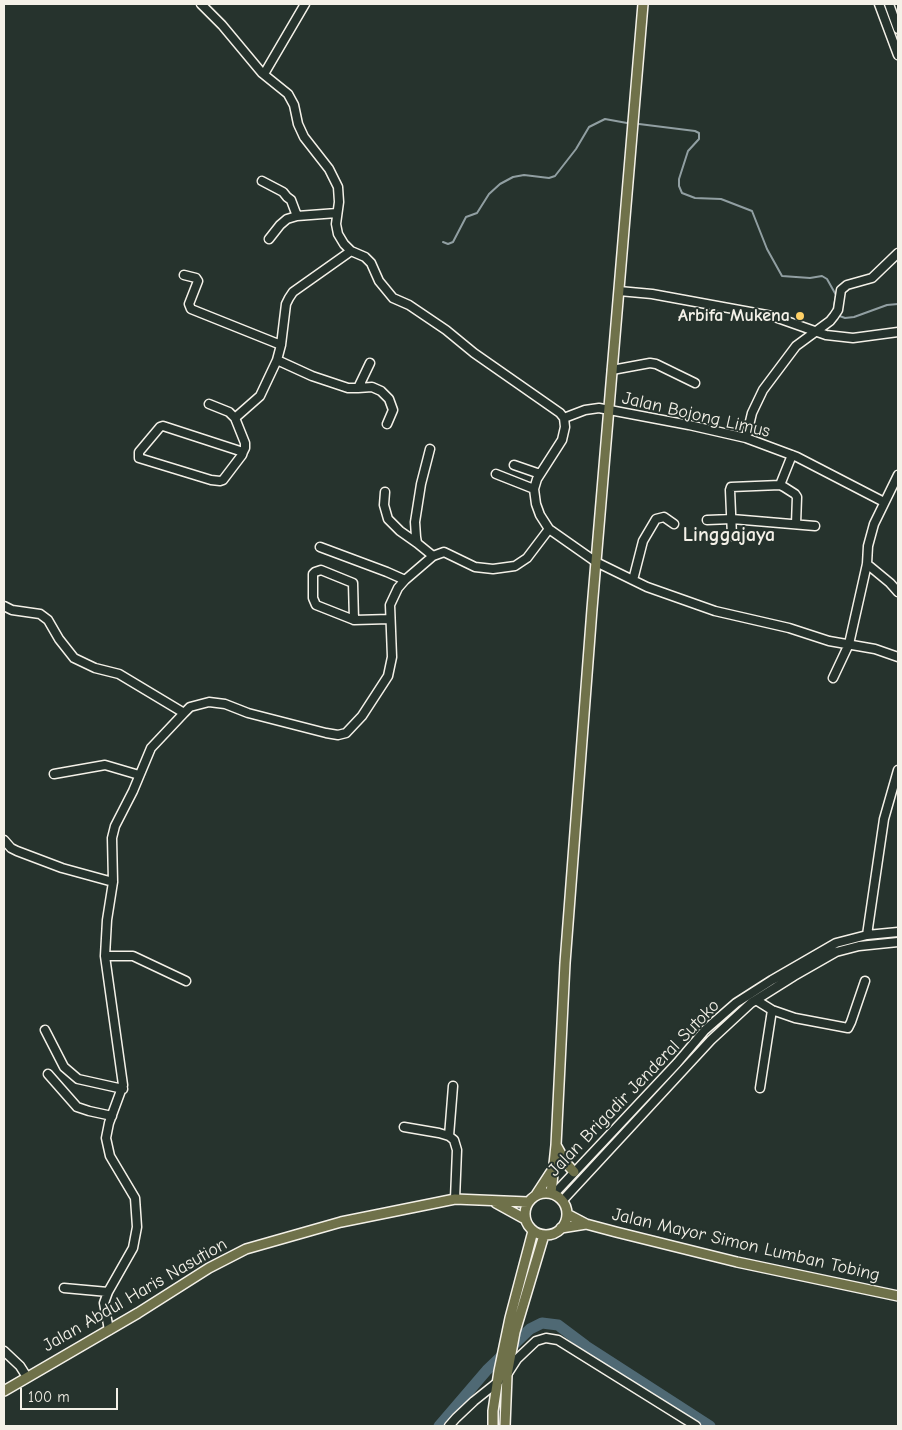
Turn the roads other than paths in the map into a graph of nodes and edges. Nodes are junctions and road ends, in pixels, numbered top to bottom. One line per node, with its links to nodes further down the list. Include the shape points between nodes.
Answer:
1 (200, 4): 10 (street)
2 (305, 4): 10 (street)
3 (643, 4): 18 (main road)
4 (879, 4): 7 (street)
5 (889, 4): 6 (street)
6 (894, 18): 7 (street); 8 (street)
7 (886, 22): 9 (street)
8 (898, 29)
9 (898, 55)
10 (264, 74): 12 (street, via 288,94 304,137 333,176 338,186)
11 (262, 181): 13 (street, via 283,192)
12 (337, 212): 13 (street); 15 (street, via 338,234)
13 (298, 216): 14 (street, via 282,223)
14 (269, 239)
15 (351, 251): 21 (street, via 293,292 286,304); 30 (street, via 372,263 379,281 393,298 446,330)
16 (898, 252): 19 (street, via 872,278 841,290 836,313)
17 (184, 275): 21 (street, via 198,281 189,304 191,309)
18 (619, 291): 19 (street, via 772,316); 24 (main road)
19 (815, 331): 20 (street, via 826,336 853,338); 32 (street, via 796,346 763,390 752,413)
20 (898, 332)
21 (281, 345): 22 (street)
22 (277, 360): 26 (street, via 329,383); 29 (street, via 260,396)
23 (370, 362): 26 (street)
24 (612, 370): 25 (street, via 656,364); 28 (main road)
25 (695, 384)
26 (358, 388): 31 (street, via 372,387 389,399 393,410)
27 (209, 404): 29 (street, via 222,408)
28 (609, 410): 30 (street, Jalan Bojong Limus, via 585,410); 32 (street, Jalan Bojong Limus); 54 (main road)
29 (235, 418): 34 (street, via 245,443)
30 (564, 418): 38 (street, via 562,440)
31 (387, 424)
32 (746, 438): 35 (street, Jalan Bojong Limus)
33 (430, 449): 51 (street, via 415,522)
34 (243, 452): 34 (street, via 163,426 138,455 140,459 216,482 223,480)
35 (795, 456): 40 (street); 43 (street, Jalan Bojong Limus)
36 (514, 465): 38 (street)
37 (496, 474): 41 (street)
38 (540, 474): 41 (street)
39 (898, 475): 43 (street)
40 (782, 486): 44 (street, via 731,487); 47 (street, via 797,497)
41 (534, 490): 49 (street, via 540,515)
42 (385, 492): 51 (street, via 388,519)
43 (884, 502): 55 (street, via 874,524)
44 (732, 519): 45 (street); 47 (street); 50 (street)
45 (707, 520)
46 (674, 524): 57 (street, via 664,517 656,519 644,541)
47 (796, 524): 48 (street)
48 (815, 526)
49 (549, 529): 53 (street, via 527,558 515,566 485,569 444,552); 54 (street)
50 (732, 536)
51 (418, 543): 53 (street)
52 (320, 547): 56 (street)
53 (434, 556): 56 (street)
54 (596, 562): 57 (street); 90 (main road, via 565,963)
55 (867, 564): 58 (street); 62 (street)
56 (405, 580): 60 (street, via 390,605)
57 (633, 580): 62 (street, via 715,611)
58 (898, 592)
59 (4, 606): 65 (street, via 40,614 48,620 74,658 119,674)
60 (390, 619): 61 (street); 65 (street, via 391,669 362,716 346,733 326,733 209,702)
61 (354, 620): 61 (street, via 316,604 313,598 315,572 321,570 353,583)
62 (849, 644): 63 (street); 64 (street)
63 (898, 657)
64 (833, 678)
65 (184, 713): 68 (street, via 151,748)
66 (898, 770): 72 (street, via 884,819)
67 (54, 774): 68 (street, via 105,765)
68 (139, 775): 70 (street, via 113,832)
69 (4, 840): 70 (street, via 17,851)
70 (113, 882): 74 (street)
71 (898, 932): 72 (street, Jalan Brigadir Jenderal Sutoko)
72 (867, 935): 75 (street, Jalan Brigadir Jenderal Sutoko, via 836,943)
73 (898, 942): 75 (street, via 836,952)
74 (105, 956): 76 (street, via 133,956); 86 (street)
75 (792, 972): 78 (street); 81 (street, Jalan Brigadir Jenderal Sutoko, via 736,1003)
76 (186, 981)
77 (865, 981): 79 (street, via 848,1028)
78 (756, 1000): 79 (street); 82 (street)
79 (772, 1010): 85 (street)
80 (45, 1030): 86 (street, via 64,1067 78,1079)
81 (705, 1030): 82 (street); 92 (street, Jalan Brigadir Jenderal Sutoko)
82 (711, 1040): 96 (street)
83 (48, 1074): 87 (street, via 77,1106)
84 (452, 1086): 89 (street)
85 (760, 1088)
86 (122, 1089): 87 (street)
87 (112, 1116): 106 (street, via 106,1138 110,1156 135,1198 137,1227 133,1248)
88 (404, 1127): 89 (street)
89 (449, 1136): 95 (street, via 457,1150)
90 (556, 1145): 91 (main road); 92 (main road)
91 (553, 1170): 93 (main road); 94 (main road)
92 (574, 1172): 93 (street, Jalan Brigadir Jenderal Sutoko)
93 (552, 1193): 94 (main road); 96 (main road)
94 (536, 1194): 98 (main road)
95 (456, 1199): 97 (main road, Jalan Abdul Haris Nasution); 109 (main road, Jalan Abdul Haris Nasution, via 341,1222 246,1249)
96 (563, 1200): 99 (main road)
97 (494, 1201): 98 (main road, Jalan Abdul Haris Nasution); 100 (main road)
98 (528, 1202): 100 (main road)
99 (567, 1214): 101 (main road, Jalan Mayor Simon Lumban Tobing); 102 (main road)
100 (525, 1219): 103 (main road)
101 (586, 1224): 102 (main road, Jalan Mayor Simon Lumban Tobing); 107 (main road, Jalan Mayor Simon Lumban Tobing, via 737,1262)
102 (561, 1228): 104 (main road, via 553,1234)
103 (533, 1231): 104 (main road); 108 (main road)
104 (544, 1235): 108 (main road)
105 (64, 1288): 106 (street)
106 (108, 1292): 109 (street, via 104,1308)
107 (898, 1296)
108 (515, 1318): 111 (main road, via 511,1355); 111 (main road, via 504,1348)
109 (109, 1330): 112 (main road, Jalan Abdul Haris Nasution)
110 (4, 1351): 112 (street)
111 (503, 1374): 113 (main road); 117 (main road); 118 (street, via 536,1341 546,1338 558,1340)
112 (27, 1377): 114 (main road, Jalan Abdul Haris Nasution)
113 (497, 1382): 115 (street); 116 (main road)
114 (4, 1391)
115 (450, 1426)
116 (493, 1426)
117 (505, 1426)
118 (696, 1426)

